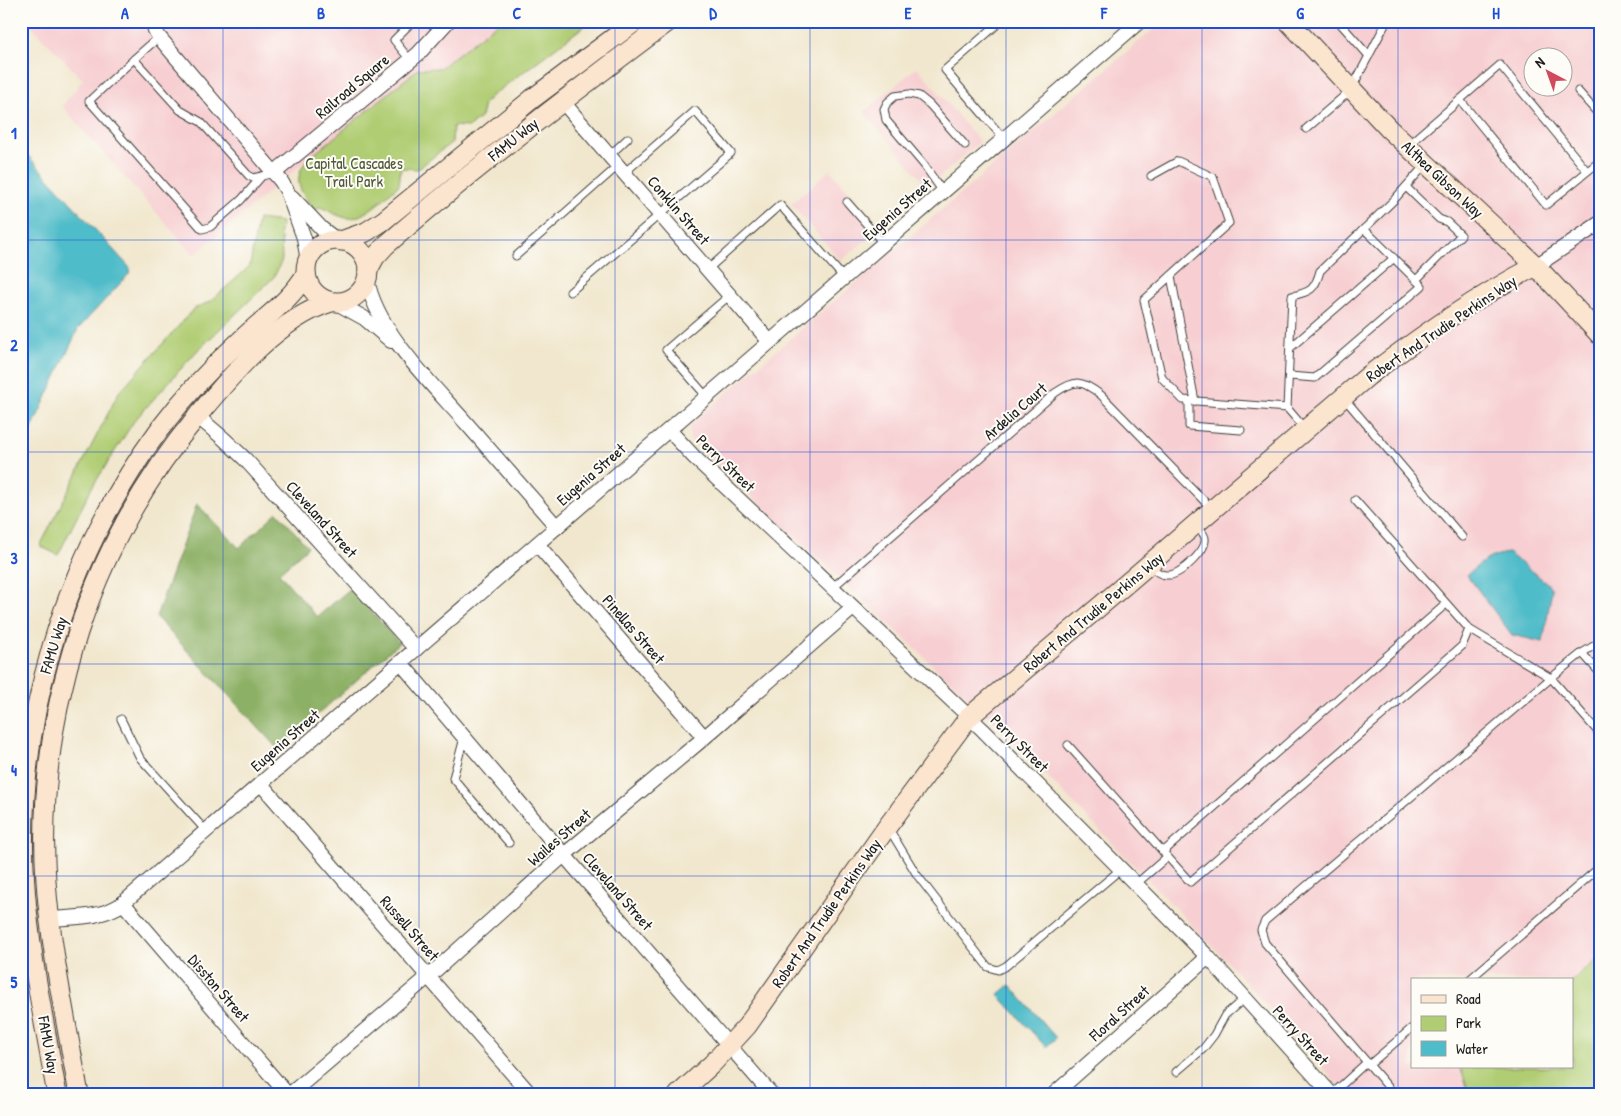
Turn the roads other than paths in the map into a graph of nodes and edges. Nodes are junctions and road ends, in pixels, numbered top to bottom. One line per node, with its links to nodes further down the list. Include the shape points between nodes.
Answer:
1 (153, 21): 11 (street)
2 (413, 21): 14 (lane, via 394,40)
3 (448, 21): 14 (street, Railroad Square)
4 (636, 21): 39 (street, FAMU Way, via 524,105 383,221 366,232)
5 (670, 21): 18 (street, FAMU Way)
6 (1001, 21): 22 (lane, via 945,70)
7 (1140, 21): 22 (street, Eugenia Street)
8 (1288, 21): 15 (street, Althea Gibson Way)
9 (1338, 21): 12 (lane)
10 (1387, 21): 12 (lane)
11 (159, 37): 13 (lane); 30 (street)
12 (1369, 56): 15 (lane)
13 (134, 60): 30 (lane, via 180,110 200,122 249,176); 30 (lane, via 89,101 200,227 205,230 210,227)
14 (410, 60): 30 (street, Railroad Square)
15 (1351, 90): 20 (lane); 24 (street, Althea Gibson Way)
16 (1578, 91): 19 (lane)
17 (1460, 100): 24 (lane); 29 (lane, via 1546,205); 29 (lane, via 1500,65)
18 (562, 101): 25 (street, Conklin Street); 46 (street, FAMU Way, via 391,240 375,257)
19 (1600, 116)
20 (1306, 129)
21 (628, 138): 25 (lane)
22 (1004, 139): 34 (street, Eugenia Street)
23 (965, 145): 34 (lane, via 919,96 895,96 884,109 886,120)
24 (1407, 146): 27 (street, Althea Gibson Way)
25 (608, 156): 28 (street, Conklin Street)
26 (1600, 161): 29 (lane)
27 (1426, 164): 32 (lane); 43 (street, Althea Gibson Way)
28 (621, 170): 36 (street, Conklin Street); 36 (lane, via 696,111 731,153); 41 (lane)
29 (1587, 171)
30 (268, 175): 33 (street)
31 (1151, 176): 47 (lane, via 1178,161 1213,177 1229,223)
32 (1406, 187): 38 (lane); 49 (lane, via 1439,219 1462,235)
33 (287, 191): 39 (street, via 322,229); 44 (street, via 306,243)
34 (943, 192): 40 (street, Eugenia Street)
35 (847, 202): 40 (lane)
36 (660, 214): 45 (street, Conklin Street); 50 (lane)
37 (1600, 223): 43 (street, Robert And Trudie Perkins Way)
38 (1364, 229): 42 (lane); 55 (lane, via 1320,271 1318,282 1309,292 1292,296)
39 (340, 241): 44 (street, FAMU Way, via 327,242 317,248); 46 (street, via 361,252 366,260)
40 (884, 244): 48 (street, Eugenia Street)
41 (516, 256)
42 (1394, 258): 49 (lane); 55 (lane)
43 (1536, 266): 53 (street, Althea Gibson Way); 59 (street, Robert And Trudie Perkins Way, via 1504,282 1406,348)
44 (307, 268): 52 (street, via 314,292); 108 (street, FAMU Way, via 293,292 204,377 146,449 88,551 52,644 28,758 23,847 28,922)
45 (707, 270): 48 (lane, via 780,205); 51 (street, Conklin Street)
46 (367, 274): 52 (street, FAMU Way, via 363,288 353,298); 56 (street, via 376,308)
47 (1171, 276): 60 (lane); 60 (lane, via 1144,300 1162,378 1183,400)
48 (844, 278): 54 (street, Eugenia Street)
49 (1416, 280): 57 (lane, via 1422,286 1316,378)
50 (570, 292)
51 (730, 295): 54 (street, Conklin Street); 58 (lane, via 666,350)
52 (333, 302): 56 (street, via 364,318); 62 (street, FAMU Way, via 302,315 273,337 230,378)
53 (1600, 335)
54 (770, 342): 58 (street, Eugenia Street)
55 (1290, 348): 57 (lane)
56 (402, 349): 69 (street)
57 (1289, 376): 61 (lane)
58 (707, 397): 63 (street, Eugenia Street)
59 (1343, 397): 65 (street, Robert And Trudie Perkins Way); 70 (lane)
60 (1192, 401): 61 (lane); 64 (lane, via 1189,426)
61 (1288, 408): 65 (lane)
62 (197, 416): 78 (street, Cleveland Street, via 245,459); 99 (street, FAMU Way, via 155,474 122,530 93,590 72,652 55,727 47,782 45,861)
63 (669, 430): 69 (street, Eugenia Street); 73 (street, Perry Street)
64 (1241, 430)
65 (1305, 430): 67 (street, Robert And Trudie Perkins Way)
66 (1355, 500): 74 (lane)
67 (1212, 509): 68 (street, Robert And Trudie Perkins Way); 73 (lane, Ardelia Court, via 1101,395 1089,386 1075,382 1055,393)
68 (1196, 524): 72 (street, Robert And Trudie Perkins Way); 72 (lane, via 1205,538 1205,545 1186,566 1166,575)
69 (557, 526): 71 (street, Eugenia Street)
70 (1462, 537)
71 (537, 544): 78 (street, Eugenia Street); 87 (street, Pinellas Street)
72 (1148, 565): 83 (street, Robert And Trudie Perkins Way)
73 (832, 588): 75 (street, Perry Street)
74 (1446, 604): 76 (lane); 93 (lane)
75 (854, 608): 83 (street, Perry Street); 87 (street, Wailes Street)
76 (1469, 630): 82 (lane); 93 (lane, via 1462,646 1190,882)
77 (1600, 642): 79 (lane)
78 (416, 649): 80 (street, Eugenia Street)
79 (1582, 654): 81 (lane); 82 (lane)
80 (401, 663): 86 (street, Cleveland Street); 89 (street, Eugenia Street)
81 (1600, 673)
82 (1551, 678): 85 (lane); 106 (lane, via 1265,922 1261,930 1265,943)
83 (969, 717): 90 (street, Robert And Trudie Perkins Way); 96 (street, Perry Street)
84 (121, 718): 91 (lane, via 140,758)
85 (1600, 734)
86 (464, 736): 92 (lane, via 453,778); 94 (street, Cleveland Street)
87 (704, 737): 94 (street, Wailes Street)
88 (1068, 745): 93 (lane)
89 (261, 784): 91 (street, Eugenia Street); 101 (street, Russell Street)
90 (887, 827): 96 (lane, via 917,875 988,968 998,970); 105 (street, Robert And Trudie Perkins Way)
91 (206, 831): 98 (street, Eugenia Street)
92 (509, 843)
93 (1165, 854): 97 (lane)
94 (564, 855): 101 (street, Wailes Street); 105 (street, Cleveland Street)
95 (1600, 867): 102 (lane)
96 (1121, 869): 97 (street, Perry Street)
97 (1136, 884): 100 (street, Perry Street)
98 (124, 903): 99 (street, Eugenia Street, via 104,913); 110 (street, Disston Street)
99 (50, 919): 109 (street, FAMU Way)
100 (1208, 957): 103 (street, Perry Street); 114 (street, Floral Street)
101 (429, 976): 110 (street, Wailes Street); 111 (street, Russell Street)
102 (1470, 978)
103 (1245, 998): 107 (lane, via 1225,1015 1203,1050); 115 (street, Perry Street)
104 (1411, 1029): 106 (lane)
105 (730, 1046): 112 (street, Robert And Trudie Perkins Way); 113 (street, Cleveland Street)
106 (1368, 1063): 115 (lane); 116 (lane)
107 (1176, 1072)
108 (57, 1095)
109 (79, 1095)
110 (289, 1095)
111 (531, 1095)
112 (678, 1095)
113 (772, 1095)
114 (1053, 1095)
115 (1331, 1095)
116 (1395, 1095)

